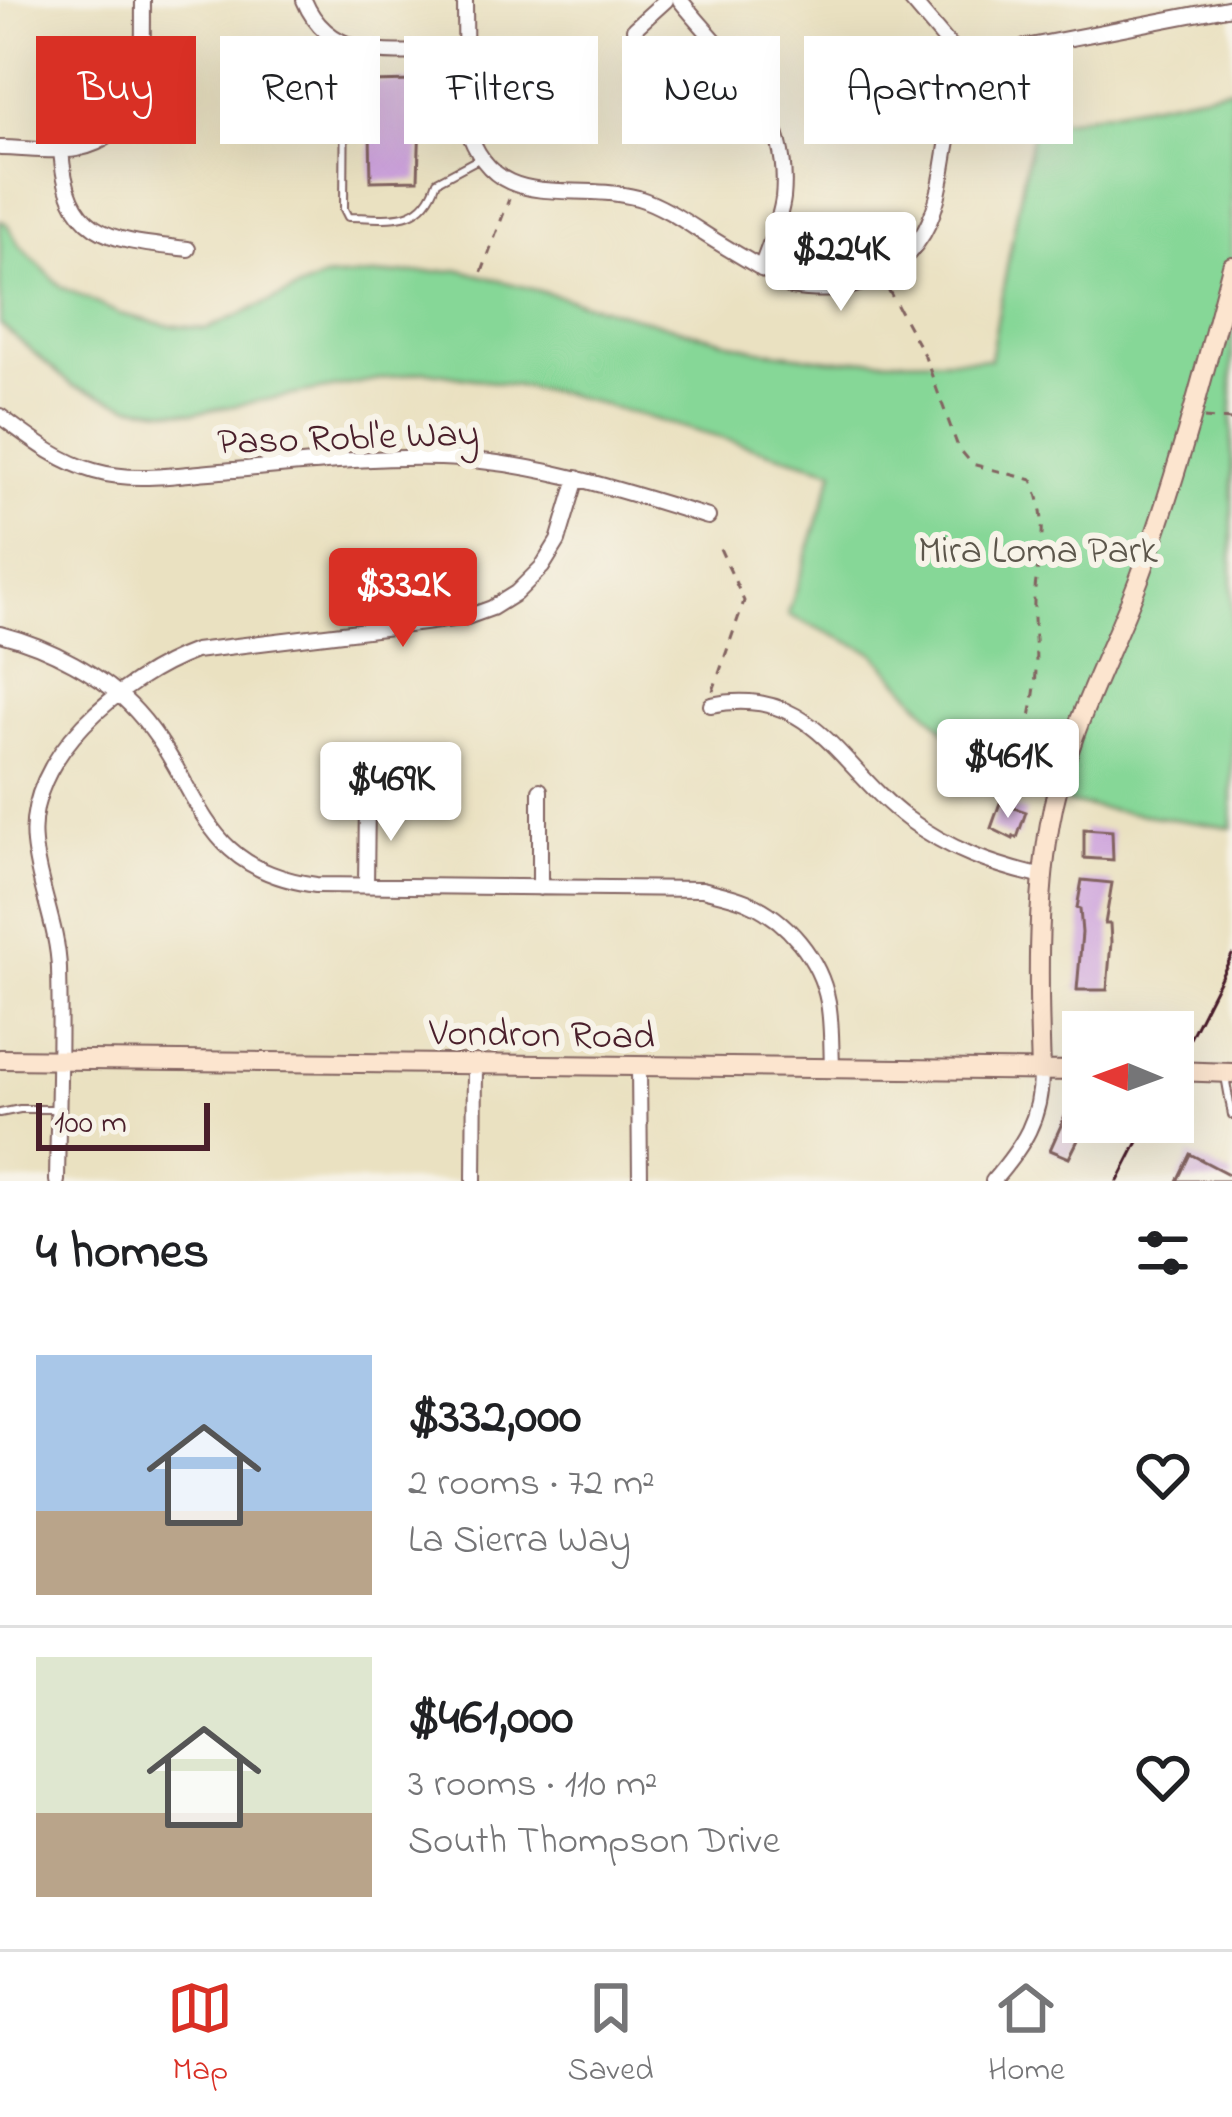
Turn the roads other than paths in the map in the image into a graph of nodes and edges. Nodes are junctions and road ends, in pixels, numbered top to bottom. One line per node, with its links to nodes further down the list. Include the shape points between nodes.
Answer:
1 (143, 0): 17 (street, via 133,107 104,138)
2 (304, 0): 9 (street)
3 (465, 0): 10 (street)
4 (666, 0): 8 (street)
5 (680, 0): 21 (street, via 754,86 778,136 783,201)
6 (911, 0): 11 (street)
7 (1232, 7): 12 (street)
8 (634, 28)
9 (330, 36)
10 (466, 36)
11 (942, 36)
12 (1073, 37)
13 (344, 144): 18 (lane, via 348,218 408,216 431,200 437,182)
14 (473, 144): 18 (street)
15 (948, 144): 21 (street, via 937,206 899,272 835,290 791,287)
16 (0, 148): 17 (street)
17 (61, 149): 19 (street, via 70,201 94,226 119,239)
18 (482, 157): 21 (street, via 532,191 640,199)
19 (188, 249)
20 (1232, 266): 30 (street, via 1145,561 1071,742)
21 (761, 269)
22 (0, 416): 23 (street, Paso Robl'e Way, via 50,453 118,476 439,458)
23 (578, 478): 24 (street, Paso Robl'e Way); 26 (street, via 542,567 493,608 194,651)
24 (708, 517)
25 (0, 634): 26 (street, via 74,664)
26 (117, 695): 31 (street, via 166,752 210,828 244,862 293,882); 34 (street, via 56,759 37,801 34,849 59,964)
27 (711, 704): 30 (street, via 747,700 787,710 905,817 954,850)
28 (540, 790): 32 (street)
29 (367, 802): 31 (street)
30 (1043, 877): 38 (street)
31 (366, 885): 32 (street)
32 (540, 887): 37 (street, via 702,889 761,909 796,938 824,985)
33 (0, 1059): 34 (street, Vondron Road)
34 (58, 1059): 35 (street, Vondron Road); 42 (street)
35 (475, 1064): 36 (street, Vondron Road); 46 (street)
36 (639, 1066): 37 (street, Vondron Road); 47 (street)
37 (832, 1068): 38 (street, Vondron Road)
38 (1042, 1071): 39 (street, Vondron Road); 48 (street, via 1034,1126)
39 (1062, 1071)
40 (1194, 1072): 41 (street)
41 (1228, 1073): 44 (lane)
42 (58, 1109): 43 (lane); 45 (street)
43 (0, 1113)
44 (1232, 1115)
45 (57, 1181)
46 (474, 1181)
47 (640, 1181)
48 (993, 1181)

